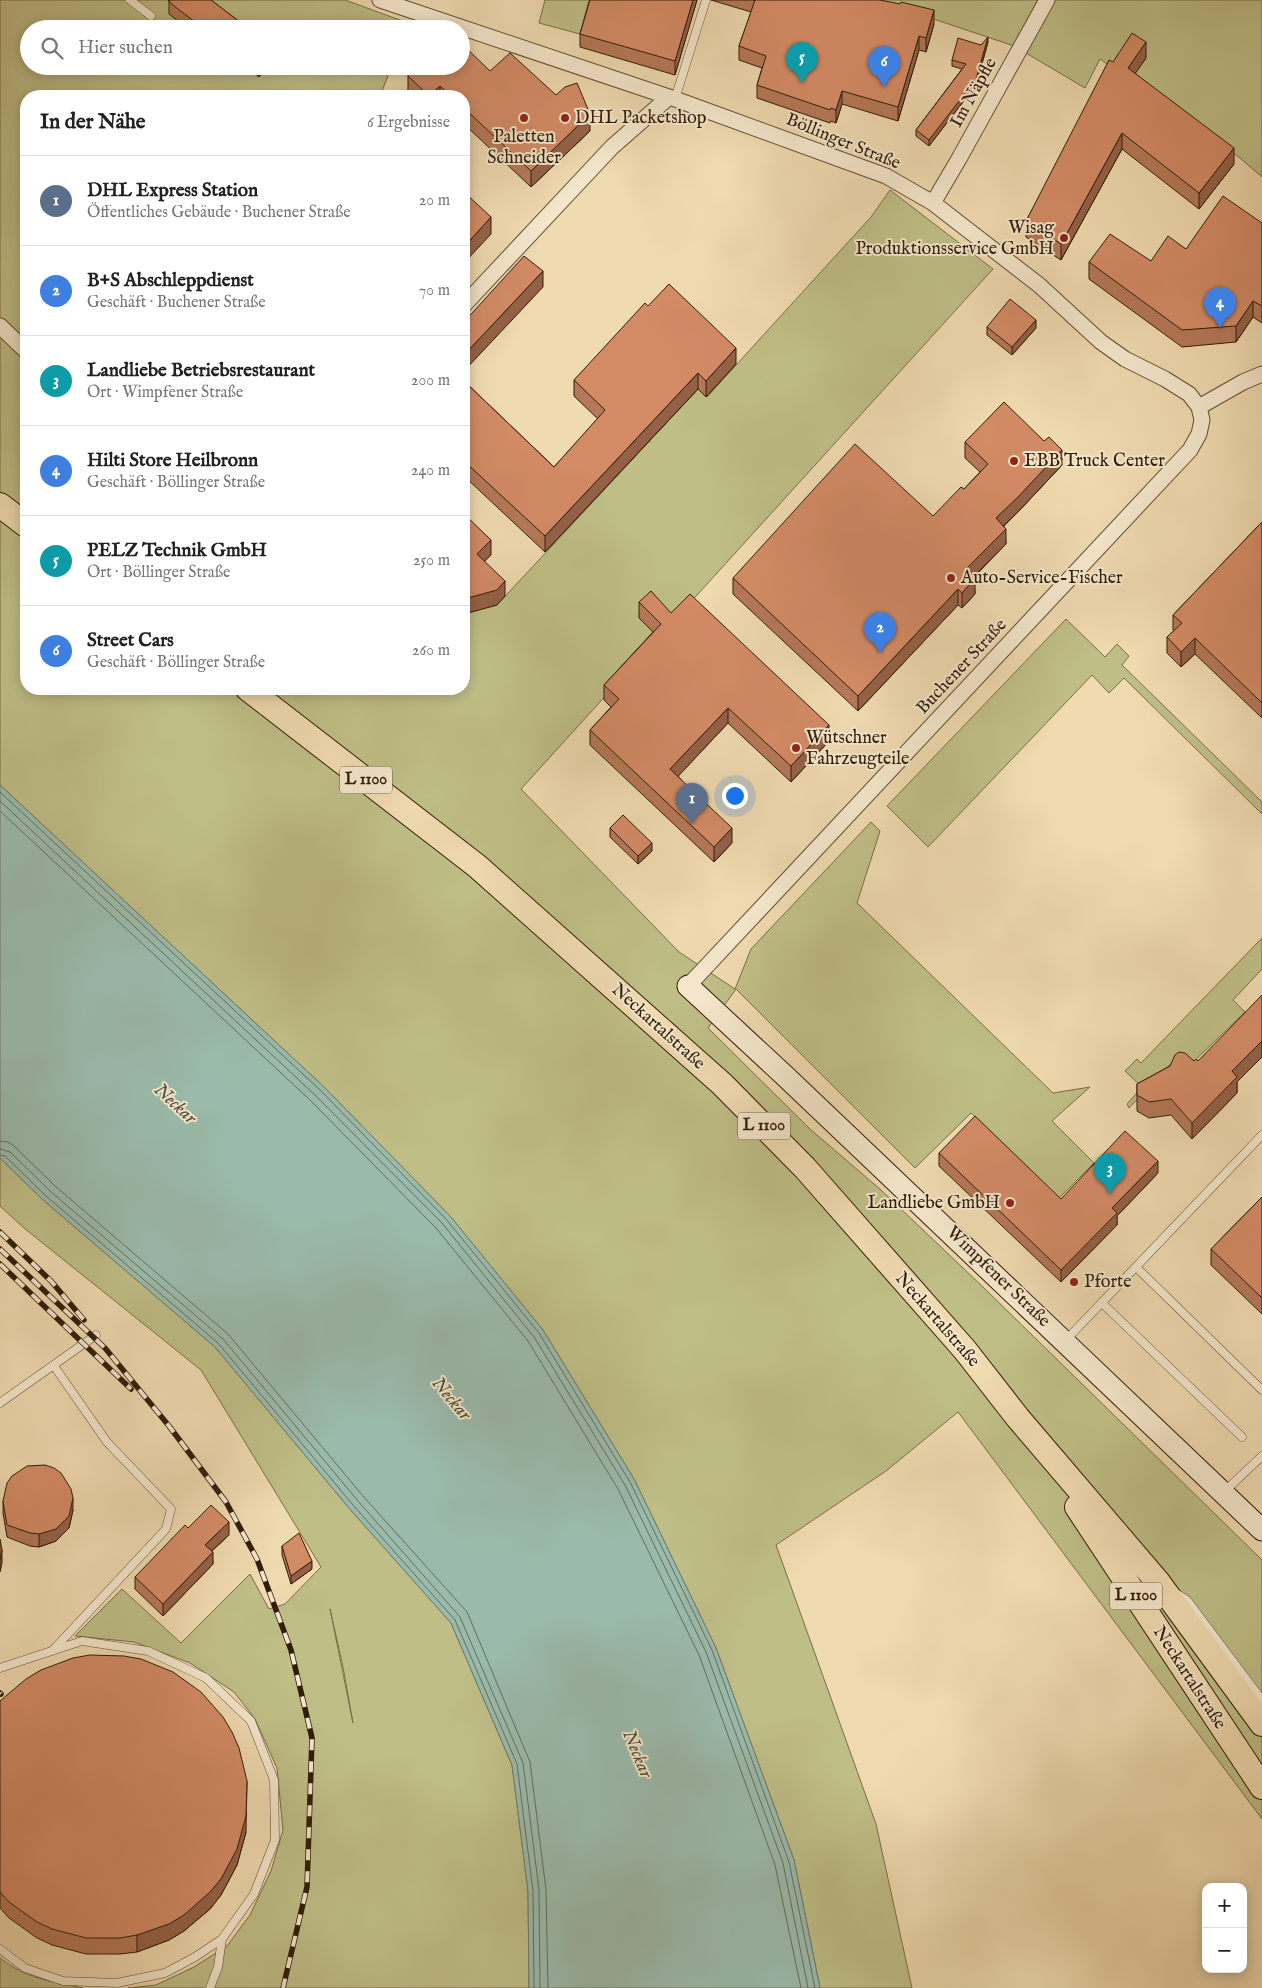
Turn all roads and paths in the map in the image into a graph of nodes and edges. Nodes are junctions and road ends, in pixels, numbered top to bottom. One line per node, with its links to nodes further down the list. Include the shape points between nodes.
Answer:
1 (130, 0): 5 (lane)
2 (380, 0): 6 (street, Böllinger Straße)
3 (706, 0): 8 (lane)
4 (1047, 0): 9 (street, Im Näpfle)
5 (151, 16)
6 (440, 20)
7 (470, 30): 8 (street, Böllinger Straße)
8 (672, 98): 9 (street, Böllinger Straße, via 886,176); 10 (street, via 612,147)
9 (933, 203): 14 (street, Böllinger Straße, via 1039,285 1101,342 1189,394)
10 (470, 299)
11 (0, 326): 12 (street)
12 (20, 344)
13 (1262, 374): 14 (street)
14 (1199, 407): 18 (street, Buchener Straße, via 1202,420 1199,434 1168,475)
15 (0, 506): 16 (main road)
16 (20, 521)
17 (256, 695): 27 (main road, Neckartalstraße / L 1100, via 477,866 722,1084 811,1175 965,1350)
18 (688, 986): 23 (street, Wimpfener Straße)
19 (1262, 1135): 20 (lane)
20 (1136, 1267): 21 (lane); 25 (lane)
21 (1102, 1303): 23 (lane); 28 (lane)
22 (96, 1335): 24 (lane)
23 (1065, 1341): 30 (street, Wimpfener Straße)
24 (54, 1366): 26 (lane); 33 (lane, via 106,1442 171,1509 166,1529)
25 (1262, 1390)
26 (0, 1403)
27 (1018, 1418): 32 (main road, Neckartalstraße / L 1100); 37 (main road, Neckartalstraße / L 1100)
28 (1242, 1437)
29 (1262, 1456): 30 (lane)
30 (1224, 1492): 31 (street, Wimpfener Straße)
31 (1262, 1530)
32 (1158, 1582): 35 (lane, via 1187,1600); 36 (main road, Neckartalstraße / L 1100)
33 (52, 1651): 34 (lane); 38 (lane, via 82,1641 148,1651 206,1678 251,1721 274,1780 275,1840 254,1894)
34 (0, 1668)
35 (1262, 1700)
36 (1262, 1724)
37 (1262, 1787)
38 (222, 1939): 39 (lane, via 164,1973 117,1983 63,1980 25,1968); 40 (lane, via 218,1967)
39 (0, 1949)
40 (210, 1988)

